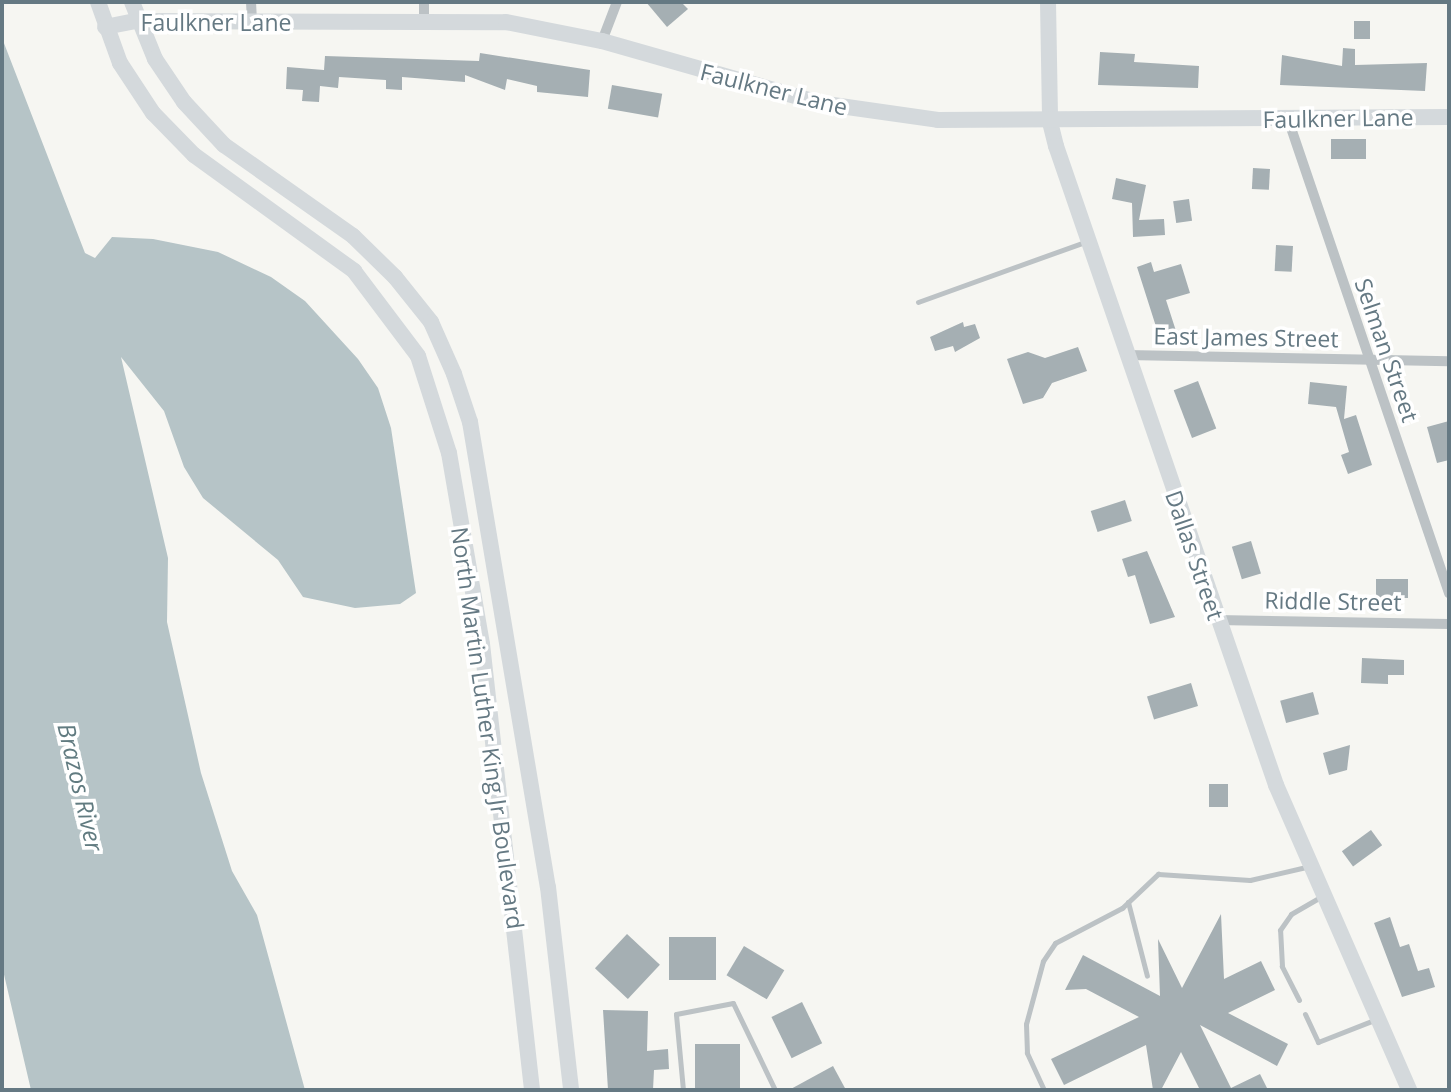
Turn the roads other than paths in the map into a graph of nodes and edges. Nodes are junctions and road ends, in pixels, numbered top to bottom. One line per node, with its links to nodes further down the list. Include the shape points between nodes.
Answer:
1 (98, 2): 10 (street, North Martin Luther King Jr Boulevard)
2 (132, 2): 7 (street, North Martin Luther King Jr Boulevard)
3 (251, 2): 9 (street)
4 (424, 2): 8 (street)
5 (617, 2): 11 (street)
6 (1048, 2): 14 (street, Dallas Street)
7 (137, 21): 9 (street, Faulkner Lane); 10 (street, Faulkner Lane); 31 (street, North Martin Luther King Jr Boulevard, via 184,102 224,145 353,236 395,277 431,322 454,374 470,422 548,887)
8 (424, 21): 9 (street, Faulkner Lane); 11 (street, Faulkner Lane, via 506,22)
9 (251, 22)
10 (105, 27): 30 (street, North Martin Luther King Jr Boulevard, via 153,113 194,155 354,271 418,356 449,453 482,644)
11 (602, 41): 14 (street, Faulkner Lane, via 819,103 938,120)
12 (1449, 117): 13 (street, Faulkner Lane)
13 (1288, 119): 14 (street, Faulkner Lane); 18 (street, Selman Street)
14 (1050, 122): 15 (street, Dallas Street)
15 (1088, 241): 16 (lane); 17 (street, Dallas Street)
16 (918, 302)
17 (1126, 355): 18 (street, East James Street); 21 (street, Dallas Street)
18 (1368, 360): 19 (street, East James Street); 20 (street, Selman Street)
19 (1449, 361)
20 (1449, 593)
21 (1217, 620): 22 (street, Riddle Street); 23 (street, Dallas Street)
22 (1449, 624)
23 (1310, 866): 24 (street, Dallas Street); 25 (lane, via 1250,880 1158,874)
24 (1323, 895): 27 (lane, via 1291,914 1280,930 1282,966); 29 (street, Dallas Street)
25 (1128, 902): 26 (lane); 34 (lane, via 1077,927 1043,961 1026,1024 1027,1053)
26 (1147, 976)
27 (1299, 1000)
28 (1305, 1014): 29 (lane, via 1318,1042)
29 (1377, 1019): 35 (street, Dallas Street)
30 (532, 1090)
31 (571, 1090)
32 (683, 1090): 33 (lane, via 676,1014 733,1003)
33 (775, 1090)
34 (1044, 1090)
35 (1409, 1090)

